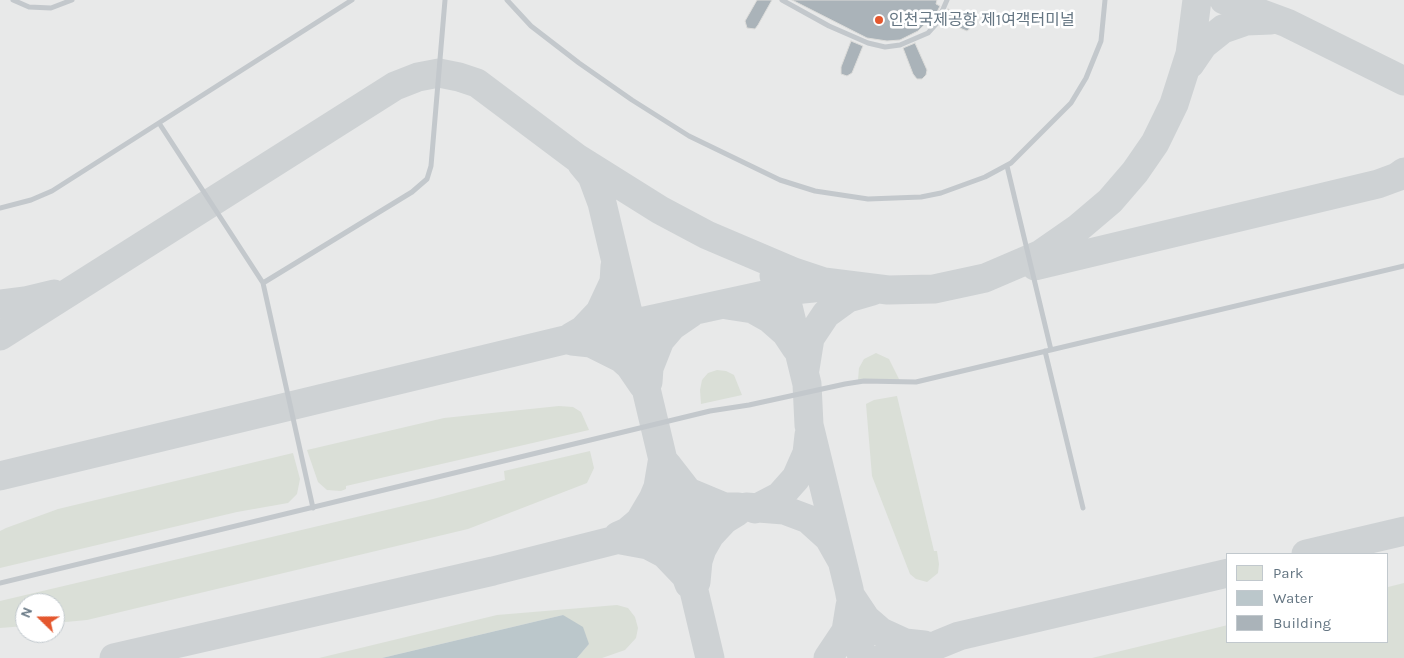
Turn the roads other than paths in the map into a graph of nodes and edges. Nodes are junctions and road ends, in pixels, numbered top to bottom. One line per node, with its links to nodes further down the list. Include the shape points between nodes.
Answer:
1 (13, 0): 2 (lane, via 29,7 51,8)
2 (72, 0)
3 (352, 0): 9 (lane)
4 (445, 0): 13 (lane, via 431,166 426,179 412,192)
5 (507, 0): 10 (lane, via 531,26 632,100 689,136 780,180 852,198 920,197 957,188)
6 (782, 0): 7 (lane, via 829,26 884,47 900,46 928,33 937,24)
7 (947, 0)
8 (1105, 0): 10 (lane, via 1100,41 1072,103)
9 (159, 123): 11 (lane, via 52,191); 13 (lane)
10 (1006, 166): 14 (lane)
11 (0, 208)
12 (1404, 266): 14 (lane)
13 (263, 283): 15 (lane)
14 (1048, 350): 15 (lane, via 916,382 864,381 710,411); 16 (lane)
15 (313, 508): 17 (lane)
16 (1083, 508)
17 (0, 583)

